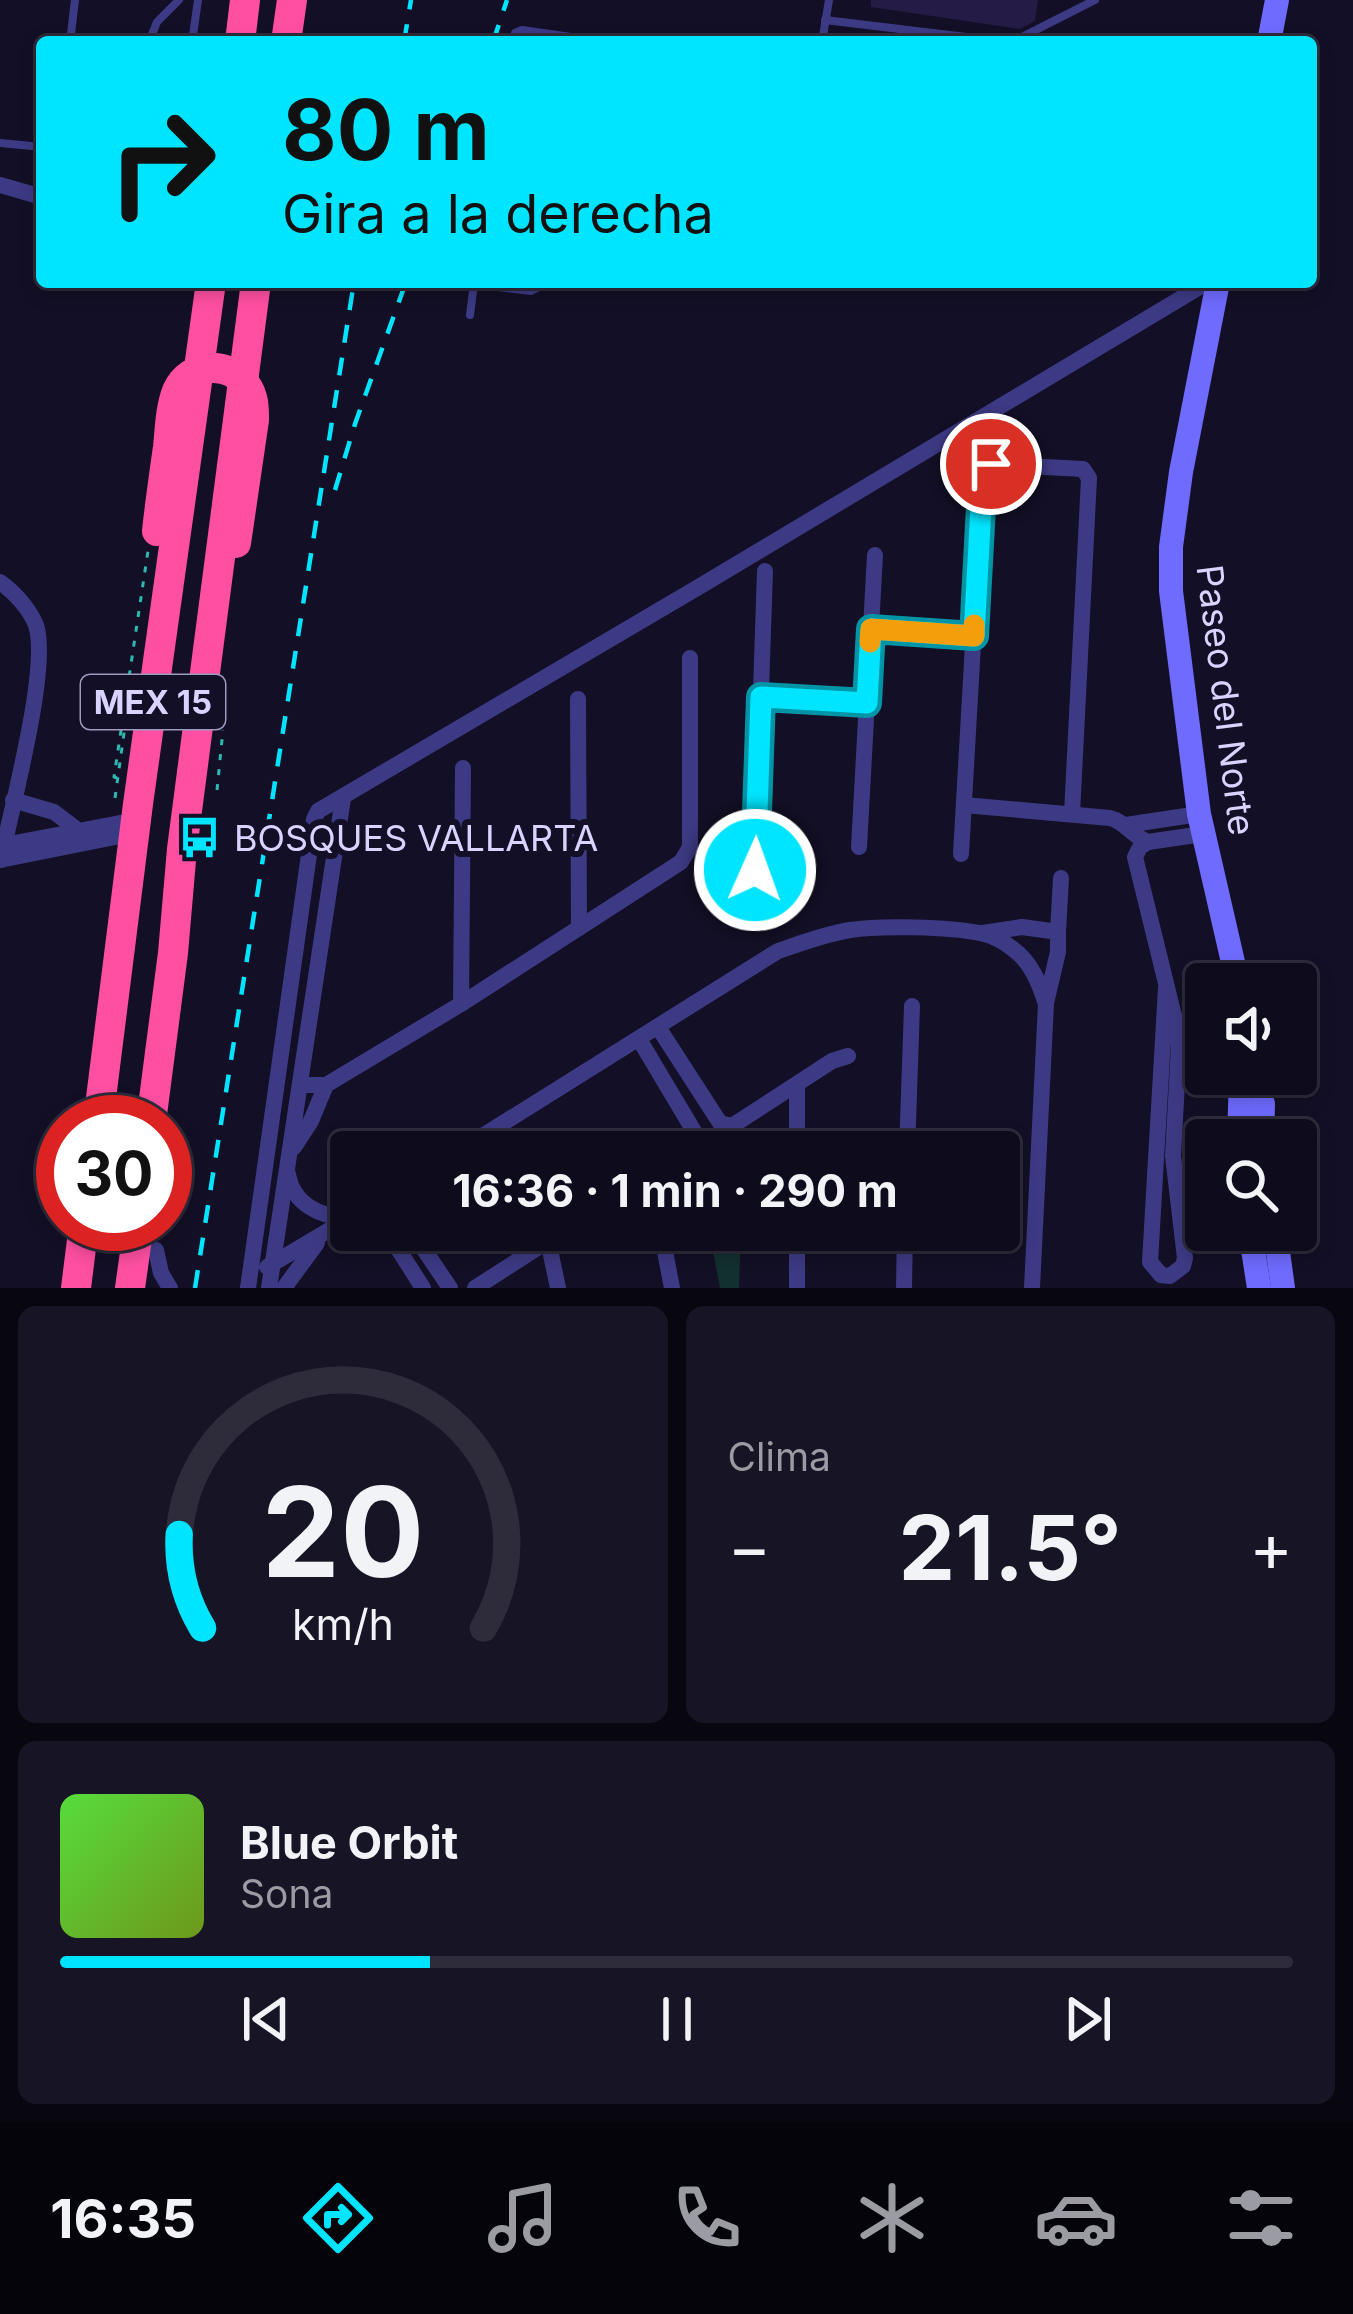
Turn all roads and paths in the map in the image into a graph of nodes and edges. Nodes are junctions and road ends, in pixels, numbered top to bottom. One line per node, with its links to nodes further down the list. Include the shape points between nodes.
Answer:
1 (75, 0): 10 (lane)
2 (178, 0): 11 (lane)
3 (198, 0): 12 (lane)
4 (245, 0): 13 (highway)
5 (292, 0): 14 (highway)
6 (829, 0): 9 (lane)
7 (1095, 0): 19 (lane)
8 (1277, 0): 20 (street)
9 (825, 20): 17 (lane); 18 (lane)
10 (71, 36)
11 (151, 36)
12 (193, 36)
13 (240, 36)
14 (287, 36)
15 (513, 36): 16 (lane, via 522,29)
16 (567, 36)
17 (823, 36)
18 (941, 36)
19 (1024, 36)
20 (1270, 36)
21 (0, 143): 22 (lane)
22 (36, 146)
23 (0, 185): 24 (street)
24 (36, 195)
25 (210, 288): 54 (highway, MEX 15)
26 (255, 288): 46 (highway, MEX 15)
27 (473, 288): 32 (lane)
28 (502, 288): 29 (lane)
29 (536, 288)
30 (1198, 288): 47 (street)
31 (1217, 288): 51 (street, Paseo del Norte, via 1171,547)
32 (470, 315)
33 (152, 541): 43 (path, via 117,778); 46 (highway, bridge, via 178,388 190,375 222,368 244,382 254,420); 54 (highway)
34 (875, 555): 37 (street)
35 (765, 571): 40 (street)
36 (0, 582): 48 (street, via 36,626 40,661)
37 (871, 629): 38 (street); 42 (street)
38 (974, 636): 49 (street); 50 (street, via 986,465 1083,469 1089,478)
39 (690, 658): 61 (street, via 688,856)
40 (761, 697): 42 (street); 59 (street)
41 (578, 700): 61 (street)
42 (867, 703): 56 (street)
43 (126, 717)
44 (224, 730): 46 (path)
45 (463, 768): 67 (street)
46 (203, 796): 64 (highway, MEX 15)
47 (343, 798): 74 (street); 103 (street, via 314,820)
48 (13, 800): 53 (street, via 54,812); 58 (street)
49 (964, 805): 50 (street); 57 (street)
50 (1072, 814): 52 (street)
51 (1201, 824): 52 (street); 55 (street); 65 (street, Paseo del Norte)
52 (1126, 825): 55 (street)
53 (79, 831): 54 (street); 58 (street)
54 (129, 832): 58 (street); 76 (highway, MEX 15)
55 (1148, 842): 66 (street, via 1136,857)
56 (859, 847)
57 (961, 854)
58 (2, 855)
59 (755, 870)
60 (1061, 878): 62 (street)
61 (578, 928): 67 (street)
62 (1058, 932): 63 (street); 68 (street)
63 (983, 933): 68 (street, via 1026,960); 70 (street, via 902,928 814,939 778,951)
64 (173, 953): 77 (highway, MEX 15); 78 (highway)
65 (1233, 963)
66 (1166, 988): 66 (street, via 1150,1262 1170,1276 1186,1258 1173,1156 1179,1046)
67 (461, 1004): 73 (street)
68 (1046, 1004): 117 (street)
69 (912, 1006): 84 (street)
70 (658, 1027): 71 (street); 75 (street, via 720,1123 732,1126)
71 (639, 1039): 81 (street); 82 (street)
72 (848, 1056): 75 (street)
73 (326, 1084): 74 (street); 85 (street)
74 (300, 1085): 85 (street)
75 (797, 1085): 83 (street)
76 (101, 1095)
77 (155, 1095)
78 (169, 1095)
79 (1263, 1104): 80 (street)
80 (1263, 1119)
81 (491, 1131)
82 (694, 1131)
83 (797, 1131)
84 (908, 1131)
85 (288, 1162): 86 (street, via 289,1184); 102 (street)
86 (330, 1215)
87 (330, 1229): 88 (street)
88 (324, 1232): 102 (street); 109 (street)
89 (81, 1251): 104 (highway)
90 (144, 1251): 105 (highway)
91 (151, 1251): 106 (highway)
92 (156, 1251): 107 (street)
93 (399, 1251): 110 (street)
94 (425, 1251): 111 (street)
95 (526, 1251): 112 (street)
96 (550, 1251): 113 (street)
97 (665, 1251): 114 (street)
98 (797, 1251): 115 (street)
99 (905, 1251): 116 (street)
100 (1253, 1251): 118 (street)
101 (1277, 1251): 119 (street)
102 (272, 1264): 103 (street); 108 (street)
103 (244, 1285)
104 (76, 1288)
105 (130, 1288)
106 (150, 1288)
107 (170, 1288)
108 (269, 1288)
109 (284, 1288)
110 (423, 1288)
111 (450, 1288)
112 (476, 1288)
113 (558, 1288)
114 (672, 1288)
115 (797, 1288)
116 (904, 1288)
117 (1032, 1288)
118 (1259, 1288)
119 (1283, 1288)

